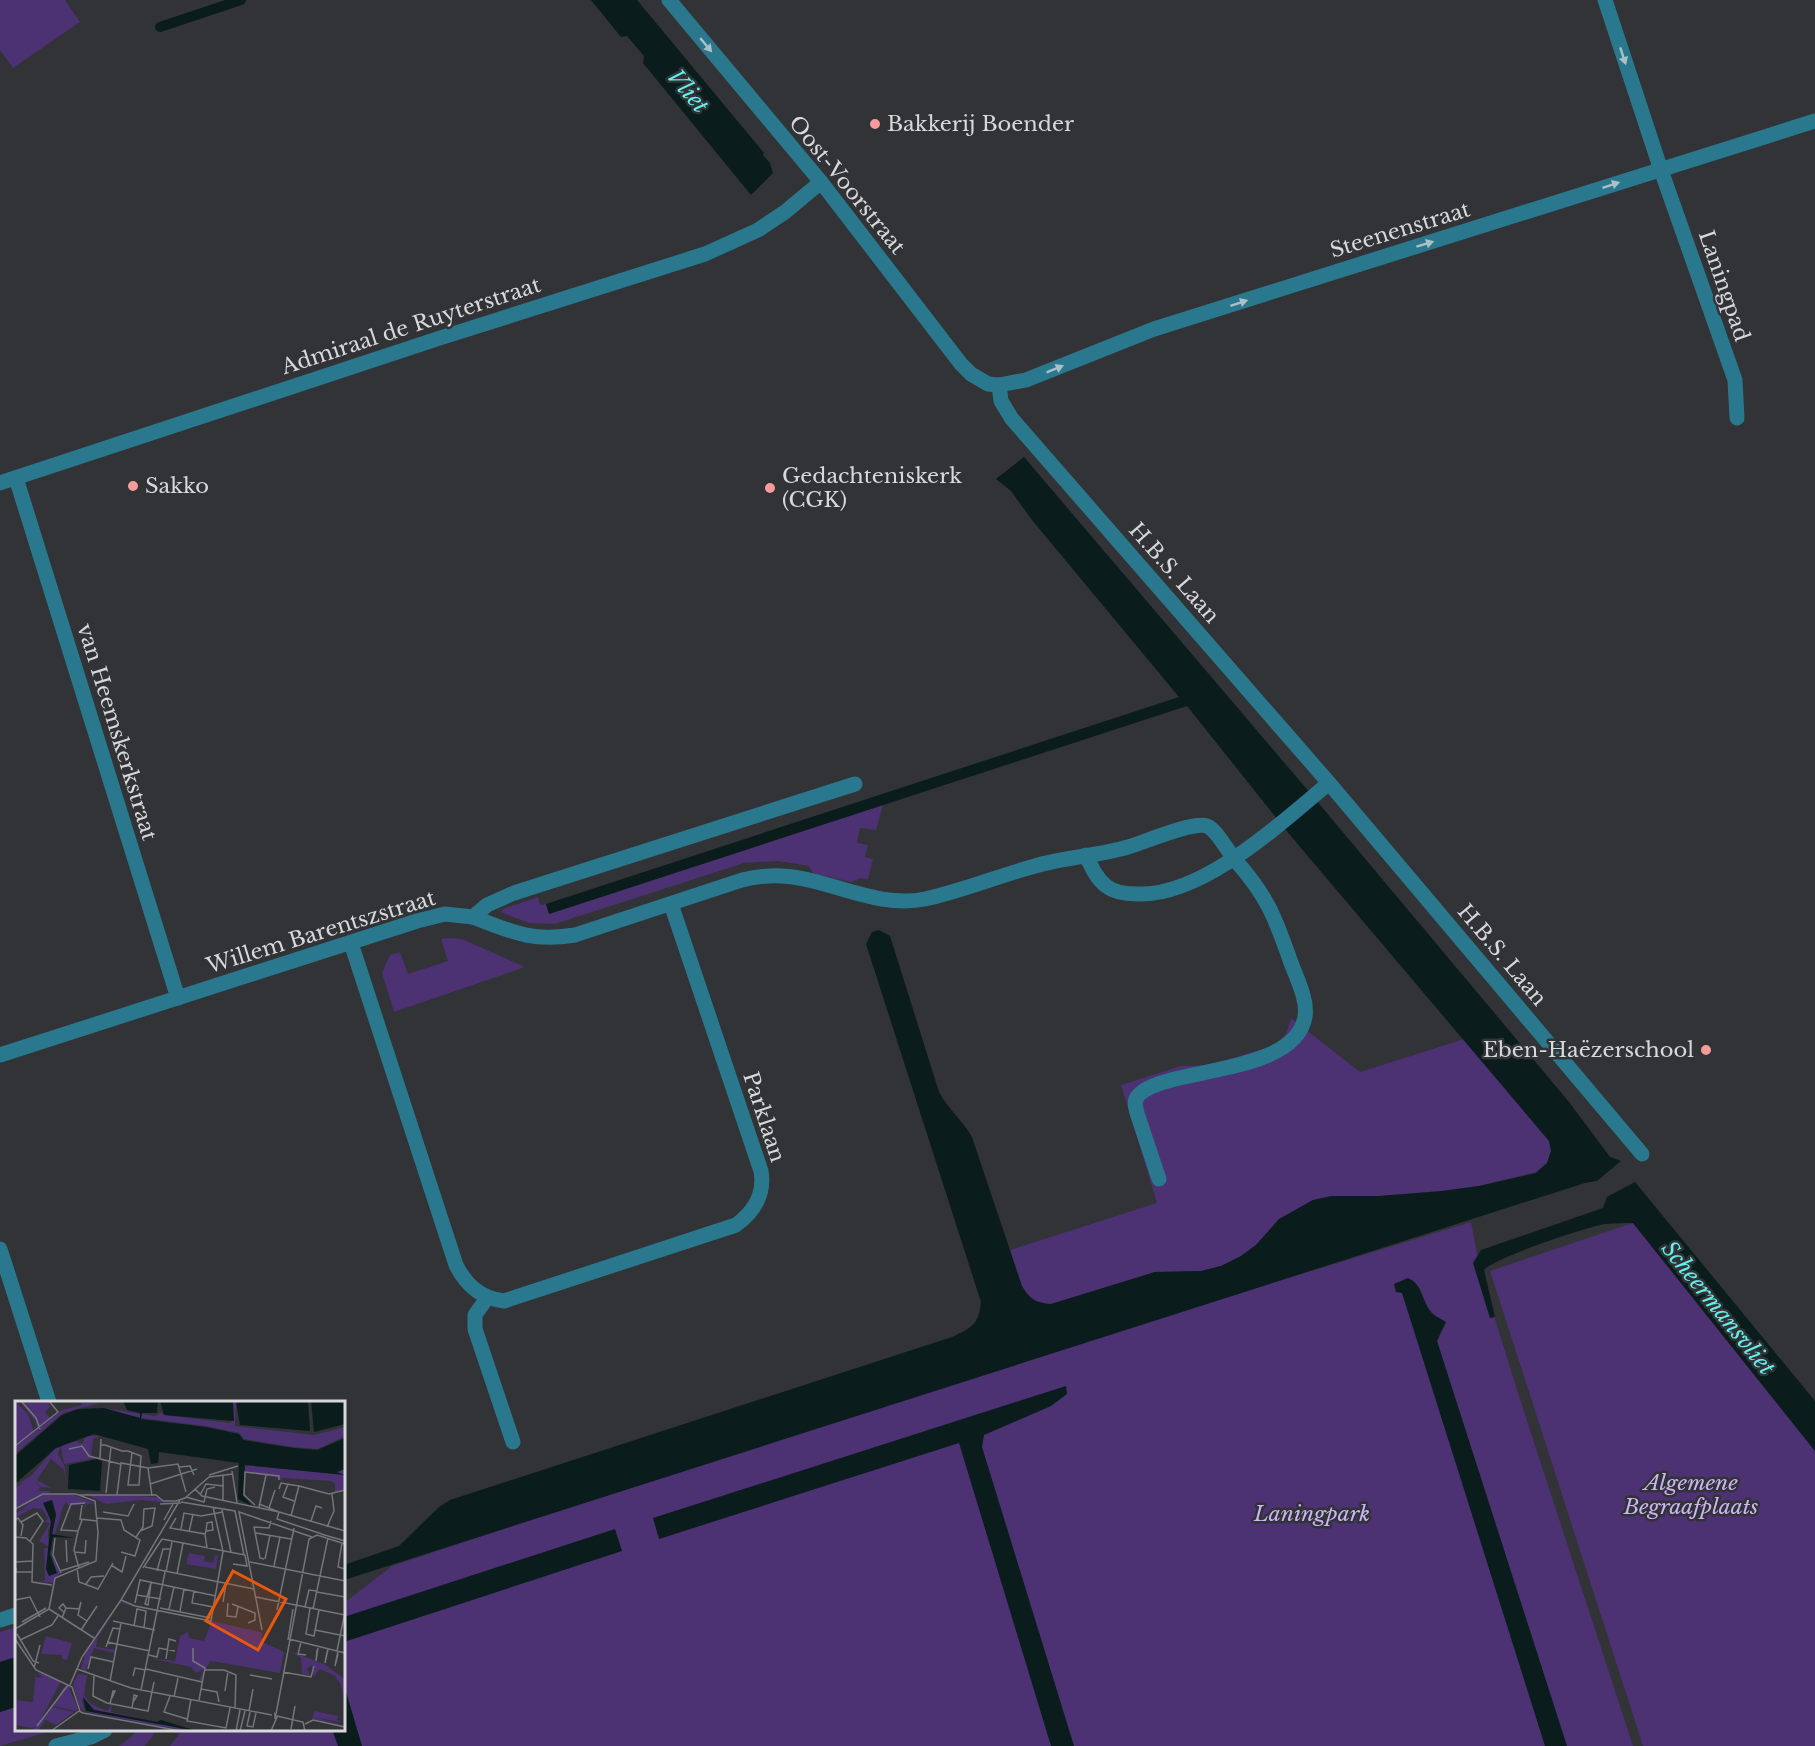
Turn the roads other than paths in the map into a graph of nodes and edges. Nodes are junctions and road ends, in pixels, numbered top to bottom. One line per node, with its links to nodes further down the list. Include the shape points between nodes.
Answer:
1 (669, 0): 5 (street, Oost-Voorstraat, one-way to 5)
2 (1605, 0): 4 (street, Laningpad, one-way to 4)
3 (1815, 121): 4 (street, Steenenstraat)
4 (1661, 170): 6 (street, Steenenstraat, one-way to 4, via 1026,380 1155,329); 7 (street, Laningpad, via 1735,380)
5 (821, 182): 6 (street, Oost-Voorstraat, via 961,364 980,381); 8 (street, Admiraal de Ruyterstraat, via 758,230 705,254)
6 (999, 385): 11 (street, H.B.S. Laan, via 1012,419)
7 (1737, 418)
8 (16, 478): 9 (street, Admiraal de Ruyterstraat); 17 (street, van Heemskerkstraat)
9 (0, 483)
10 (855, 784): 15 (street, via 514,893 487,905)
11 (1325, 787): 13 (street); 19 (street, H.B.S. Laan)
12 (1086, 855): 13 (street, via 1205,825); 13 (street, via 1106,886 1143,895 1188,884); 14 (street, via 925,899 885,900 797,878 769,876 742,880)
13 (1233, 858): 20 (street, via 1255,883 1275,918 1303,998 1305,1020 1293,1038 1271,1054 1154,1085 1141,1093 1135,1105)
14 (671, 904): 15 (street, via 559,938 527,937); 23 (street, Parklaan, via 761,1171 759,1197 749,1214 729,1228 511,1300)
15 (473, 917): 16 (street, Willem Barentszstraat, via 431,917)
16 (351, 943): 17 (street, Willem Barentszstraat); 23 (street, via 456,1265 466,1282)
17 (178, 998): 18 (street, Willem Barentszstraat)
18 (0, 1055)
19 (1642, 1154)
20 (1159, 1179)
21 (0, 1249): 22 (street)
22 (4, 1279): 24 (street)
23 (487, 1298): 25 (street, via 475,1315 475,1329)
24 (49, 1401)
25 (513, 1442)
26 (15, 1615): 27 (street)
27 (0, 1620)
28 (104, 1731): 29 (street)
29 (56, 1746)

